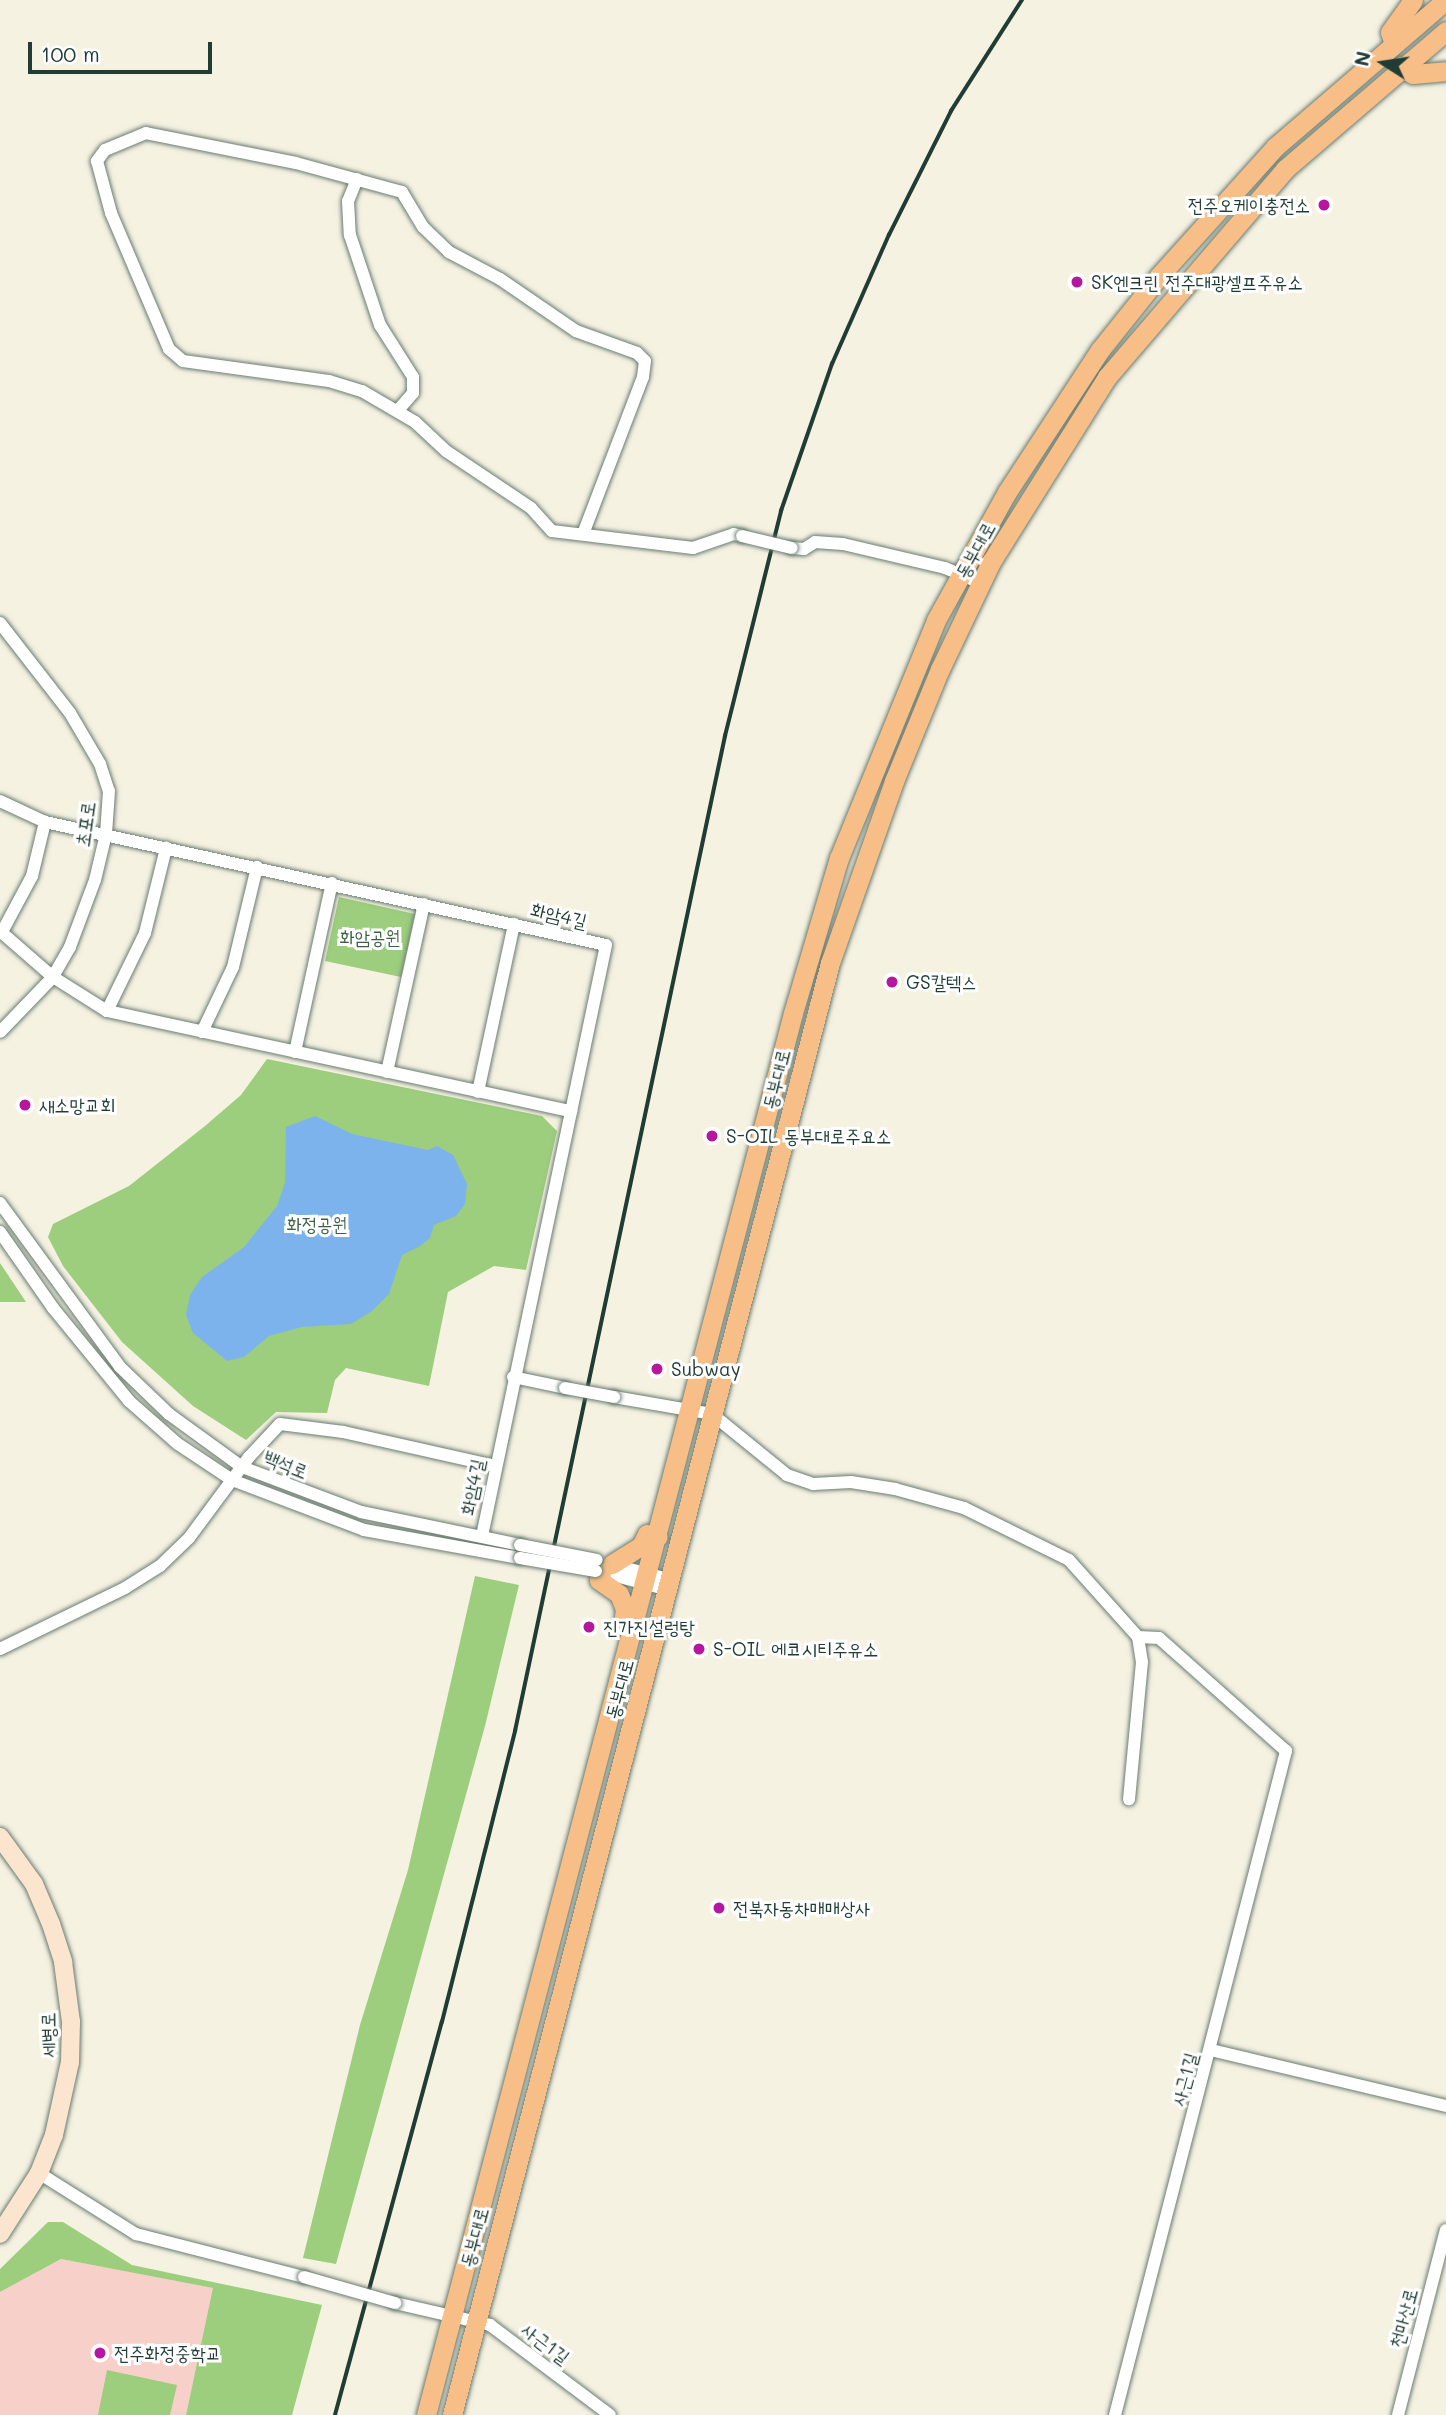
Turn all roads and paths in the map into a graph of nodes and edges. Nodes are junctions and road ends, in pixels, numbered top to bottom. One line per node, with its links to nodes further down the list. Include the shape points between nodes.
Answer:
1 (1413, 0): 4 (main road, via 1390,32)
2 (1446, 0): 4 (main road, 동부대로)
3 (1446, 32): 5 (main road, 동부대로)
4 (1394, 43): 10 (main road, 동부대로, via 1275,147 1159,276 1100,351 1028,460)
5 (1401, 66): 6 (main road, via 1413,74); 11 (main road, 동부대로, via 1285,169 1107,377 1063,441)
6 (1446, 71)
7 (357, 179): 8 (street, via 348,201 350,236 380,325 413,377 413,393); 8 (street, via 146,133 105,150 97,161 111,213 169,349 183,360 213,367 329,380); 9 (street, via 402,192 423,227 449,252 500,279 576,331 636,353 645,361 623,439 599,483)
8 (398, 411): 9 (street, via 446,451 531,508 552,531)
9 (583, 534): 10 (street, bridge, via 693,548 734,534 792,548 815,542 843,544)
10 (962, 573): 11 (street); 33 (main road, 동부대로, via 936,620 839,858 793,1013)
11 (980, 583): 34 (main road, 동부대로, via 894,781 830,963)
12 (0, 623): 15 (street, 초포로, via 37,666 100,764 109,791)
13 (0, 801): 14 (street, 화암4길)
14 (45, 822): 15 (street, 화암4길); 21 (street, via 32,876)
15 (106, 834): 16 (street, 화암4길); 22 (street, 초포로, via 86,910)
16 (166, 848): 17 (street, 화암4길); 23 (street, via 145,933)
17 (257, 867): 18 (street, 화암4길); 25 (street, via 233,967)
18 (332, 883): 19 (street, 화암4길); 26 (street)
19 (424, 904): 20 (street, 화암4길); 27 (street)
20 (514, 924): 28 (street); 29 (street, 화암4길, via 606,945)
21 (1, 931): 22 (street)
22 (53, 977): 23 (street); 24 (street, 초포로)
23 (107, 1011): 25 (street)
24 (0, 1032)
25 (202, 1032): 26 (street)
26 (295, 1052): 27 (street)
27 (387, 1072): 28 (street)
28 (478, 1091): 29 (street)
29 (571, 1111): 32 (street, 화암4길)
30 (0, 1203): 36 (street, 백석로, via 120,1367 169,1414)
31 (0, 1232): 37 (street, 백석로, via 53,1308 129,1401 178,1444)
32 (513, 1377): 33 (street, bridge); 35 (street, 화암4길)
33 (692, 1408): 34 (street); 39 (main road, 동부대로)
34 (712, 1414): 42 (main road, 동부대로); 44 (street, via 787,1475 813,1484 851,1482 930,1498 964,1508 1054,1550 1069,1560)
35 (495, 1466): 36 (street, via 293,1423 280,1424); 38 (street, 화암4길)
36 (242, 1467): 37 (street); 38 (street, 백석로, via 361,1512)
37 (232, 1480): 40 (street, 백석로, via 364,1530); 45 (street, via 189,1538 160,1566)
38 (482, 1536): 40 (street, 백석로)
39 (658, 1537): 41 (main road, via 647,1534 640,1546); 42 (main road, 동부대로)
40 (520, 1551): 41 (street, 백석로, bridge)
41 (602, 1567): 42 (street, 백석로); 43 (main road, via 599,1580 619,1594 625,1609 623,1625)
42 (657, 1582): 43 (main road, 동부대로); 54 (main road, 동부대로)
43 (635, 1629): 53 (main road, 동부대로)
44 (1138, 1637): 46 (street, via 1142,1662); 48 (street, 사근1길, via 1160,1638 1286,1751)
45 (0, 1649)
46 (1129, 1799)
47 (0, 1837): 50 (street, 세병로, via 34,1884 51,1924 63,1962 71,2022 64,2095)
48 (1211, 2050): 49 (street); 58 (street, 사근1길)
49 (1446, 2106)
50 (39, 2174): 52 (street, 세병로); 53 (street, 사근1길, bridge, via 136,2234)
51 (1446, 2230): 59 (street, 천마산로)
52 (0, 2234)
53 (452, 2319): 54 (street, 사근1길); 55 (main road, 동부대로)
54 (477, 2321): 56 (main road, 동부대로); 57 (street, 사근1길, via 490,2325)
55 (426, 2415)
56 (452, 2415)
57 (610, 2415)
58 (1115, 2415)
59 (1398, 2415)

